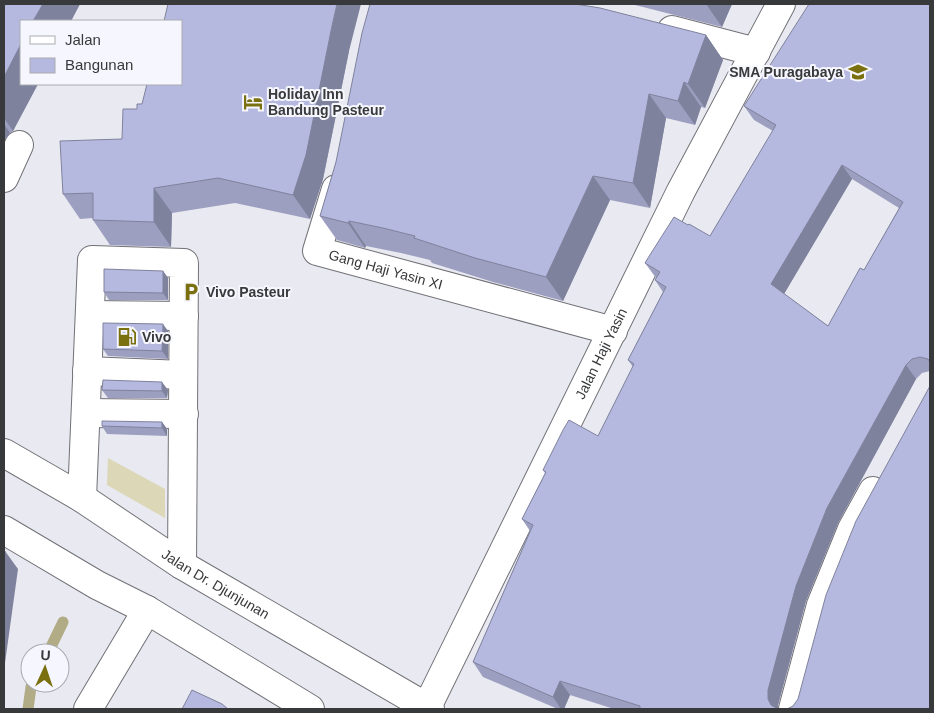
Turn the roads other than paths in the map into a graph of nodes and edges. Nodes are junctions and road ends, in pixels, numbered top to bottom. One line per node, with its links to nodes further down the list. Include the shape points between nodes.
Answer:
1 (781, 4): 3 (main road, Jalan Haji Yasin)
2 (648, 24): 3 (main road)
3 (756, 52): 9 (main road, Jalan Haji Yasin)
4 (19, 145): 6 (main road)
5 (341, 165): 9 (main road, Gang Haji Yasin XI, via 317,251)
6 (4, 178)
7 (90, 315): 8 (main road); 8 (main road, via 92,260 184,263); 10 (main road)
8 (184, 316): 11 (main road)
9 (613, 331): 20 (main road, Jalan Haji Yasin)
10 (88, 371): 11 (main road); 12 (main road)
11 (183, 374): 13 (main road)
12 (86, 413): 13 (main road); 16 (main road)
13 (184, 414): 18 (main road)
14 (4, 453): 16 (main road, Jalan Dr. Djunjunan)
15 (884, 470): 23 (main road, via 852,529 821,605)
16 (82, 498): 18 (main road, Jalan Dr. Djunjunan)
17 (4, 530): 19 (main road, via 97,585)
18 (182, 565): 20 (main road, Jalan Dr. Djunjunan)
19 (147, 610): 21 (main road); 22 (main road)
20 (429, 708)
21 (88, 709)
22 (310, 709)
23 (793, 709)

